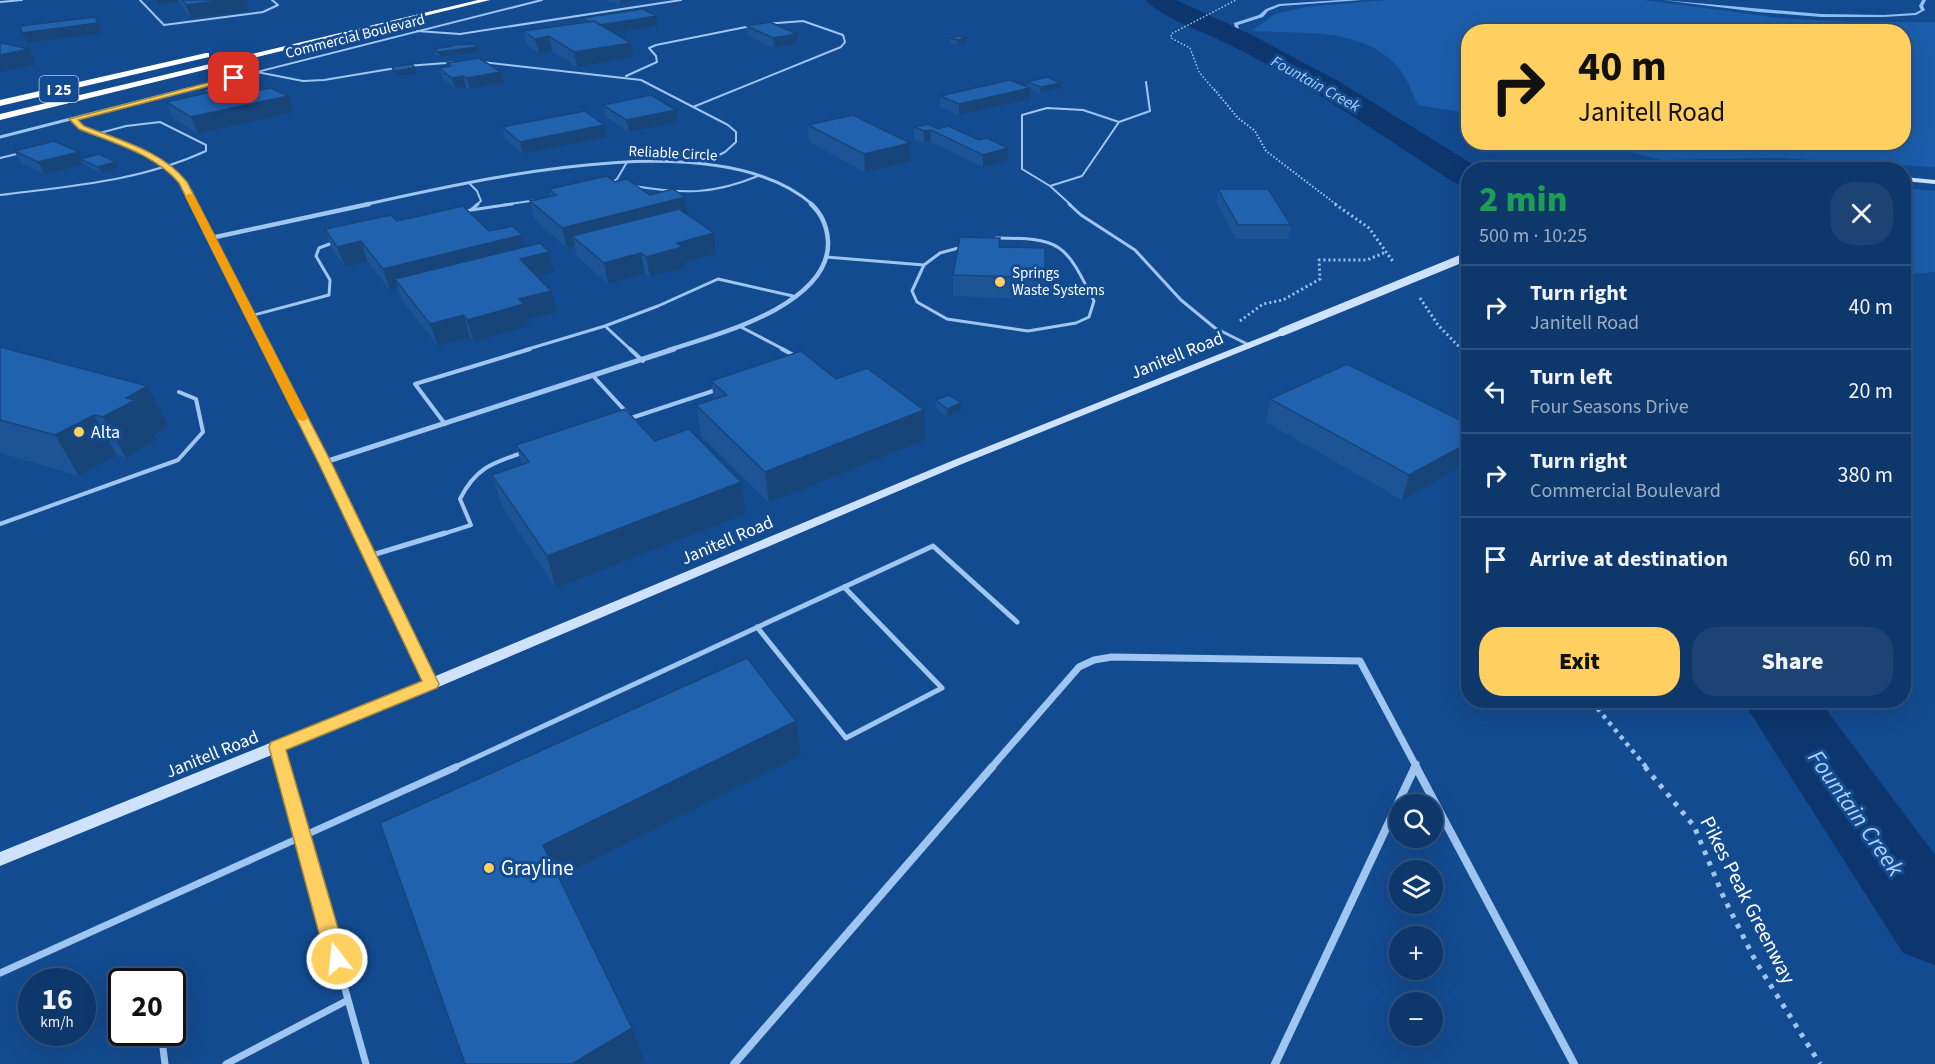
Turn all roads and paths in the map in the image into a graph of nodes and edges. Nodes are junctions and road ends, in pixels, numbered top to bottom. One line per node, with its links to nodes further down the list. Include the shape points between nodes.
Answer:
1 (22, 0): 8 (street)
2 (140, 0): 3 (lane, via 164,25 263,12 278,5)
3 (272, 0)
4 (487, 0): 9 (highway, I 25)
5 (542, 0): 10 (street, Commercial Boulevard)
6 (681, 0): 10 (lane, via 460,34)
7 (1236, 0): 47 (path, via 1171,34 1171,38 1190,48 1199,72 1238,118 1255,131 1266,151 1369,228)
8 (0, 3)
9 (377, 27): 21 (highway, I 25); 24 (highway, via 295,52)
10 (417, 31): 14 (street, Commercial Boulevard)
11 (218, 52): 15 (highway, I 25)
12 (465, 61): 14 (lane, via 419,64 324,80 303,81)
13 (474, 61): 16 (lane)
14 (257, 72): 22 (street, Commercial Boulevard)
15 (117, 76): 18 (highway); 19 (highway, I 25)
16 (623, 77): 20 (lane, via 641,80); 20 (lane, via 657,62 648,48 686,37 790,20 843,35 845,42 841,47)
17 (1146, 82): 23 (lane, via 1150,111)
18 (0, 96)
19 (0, 103)
20 (693, 106): 30 (lane, via 736,132 736,142)
21 (0, 117)
22 (73, 119): 25 (street); 26 (street, Commercial Boulevard)
23 (1119, 122): 38 (lane, via 1082,176); 38 (lane, via 1084,109 1040,107 1022,115 1022,169)
24 (0, 125)
25 (96, 134): 31 (street); 31 (lane, via 160,122 207,145 206,151 193,158)
26 (0, 137)
27 (30, 150): 28 (lane)
28 (0, 158)
29 (627, 162): 30 (street, Reliable Circle); 35 (street, Reliable Circle, via 570,165); 36 (lane, via 617,179 607,186)
30 (701, 164): 32 (street, Reliable Circle)
31 (167, 166): 39 (lane, via 125,178); 43 (street, via 183,182)
32 (758, 176): 37 (lane, via 722,191 698,195); 48 (street, Reliable Circle, via 795,192 819,209 829,233)
33 (1911, 180): 34 (street)
34 (1935, 182)
35 (469, 183): 41 (lane, via 481,201); 43 (street, Reliable Circle)
36 (615, 186)
37 (632, 186)
38 (1050, 186): 57 (lane, via 1081,215 1135,250 1181,300)
39 (0, 195)
40 (543, 198): 41 (lane)
41 (471, 210): 42 (lane)
42 (461, 213)
43 (211, 238): 54 (street)
44 (346, 240): 54 (lane, via 319,248 316,256 330,280 329,295)
45 (985, 241): 50 (lane, via 1019,237 1052,243 1068,254 1094,301 1089,317 1028,331 947,319 917,302 912,291)
46 (963, 247): 50 (lane, via 940,253)
47 (1386, 252): 51 (path); 57 (path, via 1367,260 1319,260 1320,279 1283,300 1263,304)
48 (826, 257): 50 (lane); 52 (street, via 813,279)
49 (1461, 259): 58 (street, Janitell Road, bridge)
50 (924, 265)
51 (1400, 270)
52 (793, 296): 55 (lane, via 718,279); 56 (street)
53 (1420, 298): 59 (path)
54 (250, 316): 69 (street)
55 (605, 326): 60 (lane); 67 (lane, via 416,384)
56 (741, 327): 60 (street); 61 (lane)
57 (1227, 334): 58 (lane)
58 (1249, 345): 75 (street, Janitell Road)
59 (1461, 349)
60 (643, 361): 62 (street)
61 (806, 361)
62 (594, 376): 65 (lane); 67 (street)
63 (718, 390): 65 (lane)
64 (179, 392): 70 (lane, via 196,399 203,432 178,460)
65 (631, 418): 66 (lane)
66 (620, 422)
67 (445, 424): 69 (street)
68 (530, 451): 71 (lane, via 485,466 469,480 460,499 471,525)
69 (325, 462): 71 (street)
70 (0, 524)
71 (369, 556): 75 (street)
72 (844, 587): 73 (lane, via 933,546); 74 (lane); 74 (lane, via 942,688 846,738)
73 (1017, 622)
74 (757, 627): 79 (lane)
75 (431, 684): 77 (street, Janitell Road)
76 (1597, 708): 90 (path, Pikes Peak Greenway, via 1694,826 1756,962)
77 (277, 747): 79 (lane); 80 (street, Janitell Road)
78 (1416, 764): 87 (street, via 1360,661 1112,657 1094,660 1079,667); 88 (street); 89 (street)
79 (302, 838): 81 (lane); 82 (lane)
80 (0, 860)
81 (0, 974)
82 (348, 1000): 85 (lane); 86 (lane)
83 (163, 1046): 84 (lane)
84 (165, 1064)
85 (226, 1064)
86 (366, 1064)
87 (734, 1064)
88 (1275, 1064)
89 (1574, 1064)
90 (1820, 1064)

